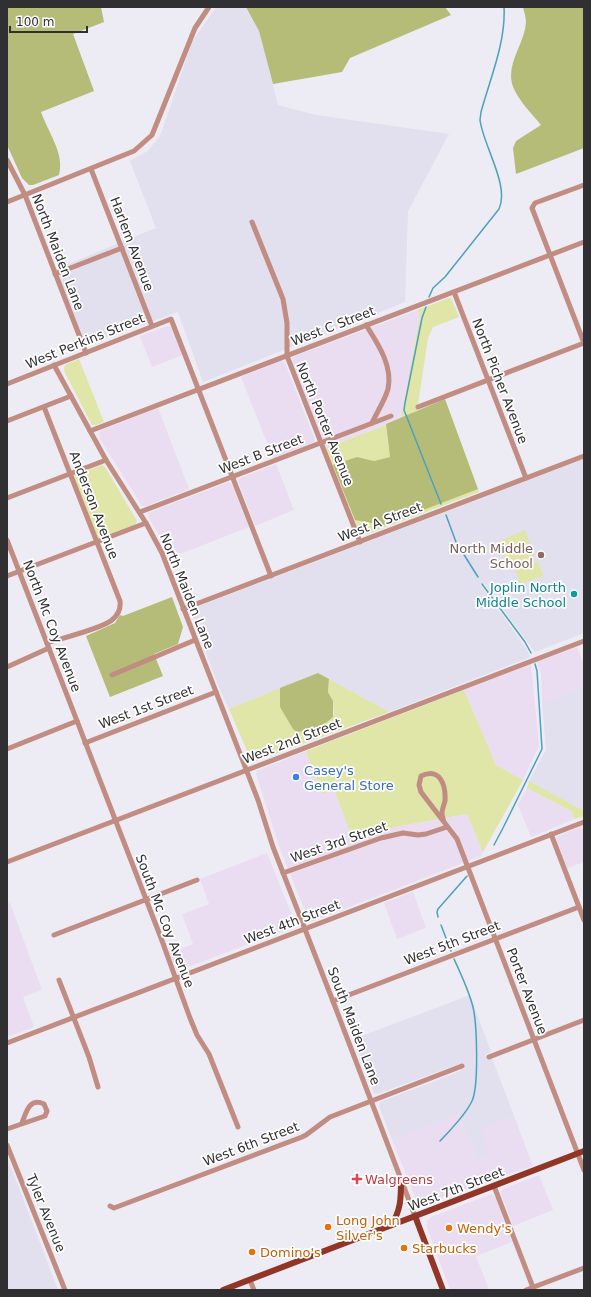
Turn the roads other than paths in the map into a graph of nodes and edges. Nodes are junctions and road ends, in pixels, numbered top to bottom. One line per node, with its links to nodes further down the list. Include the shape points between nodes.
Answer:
1 (209, 7): 3 (street, via 195,28 152,135 134,151)
2 (7, 160): 5 (street, North Maiden Lane)
3 (91, 169): 5 (street); 9 (street, Harlem Avenue)
4 (584, 184): 10 (street, via 533,206)
5 (25, 195): 6 (street); 11 (street, North Maiden Lane)
6 (7, 202)
7 (252, 222): 17 (street, North Porter Avenue, via 283,299 287,323)
8 (584, 242): 10 (street, West C Street)
9 (122, 248): 11 (street); 13 (street, Harlem Avenue)
10 (550, 255): 12 (street, West C Street); 15 (street)
11 (55, 274): 16 (street, North Maiden Lane)
12 (454, 292): 14 (street, West C Street); 19 (street, North Picher Avenue)
13 (152, 326): 16 (street, West Perkins Street); 21 (street, West Perkins Street, via 171,319)
14 (366, 326): 17 (street, West C Street); 27 (street, via 384,357 388,381 387,392)
15 (584, 343): 19 (street)
16 (86, 353): 18 (street, West Perkins Street)
17 (286, 356): 21 (street, West C Street); 29 (street, North Porter Avenue)
18 (54, 365): 20 (street, West Perkins Street); 22 (street, North Maiden Lane)
19 (488, 380): 24 (street); 34 (street, North Picher Avenue)
20 (7, 384)
21 (199, 390): 28 (street, West C Street); 33 (street)
22 (72, 396): 23 (street); 28 (street, North Maiden Lane)
23 (44, 407): 26 (street); 32 (street, Anderson Avenue)
24 (418, 407)
25 (391, 416): 27 (street, West B Street)
26 (7, 422)
27 (372, 423): 29 (street, West B Street)
28 (90, 431): 31 (street, North Maiden Lane)
29 (321, 443): 33 (street, West B Street); 40 (street, North Porter Avenue)
30 (584, 456): 34 (street, West A Street)
31 (106, 460): 32 (street); 36 (street, North Maiden Lane)
32 (70, 474): 35 (street); 39 (street, Anderson Avenue)
33 (233, 477): 36 (street, West B Street); 43 (street)
34 (526, 478): 40 (street, West A Street)
35 (7, 498)
36 (140, 512): 37 (street, North Maiden Lane)
37 (146, 523): 39 (street); 44 (street, North Maiden Lane, via 162,553)
38 (7, 540): 41 (street, North Mc Coy Avenue)
39 (97, 542): 41 (street); 47 (street, Anderson Avenue, via 120,601 119,611 108,623)
40 (360, 542): 43 (street, West A Street)
41 (19, 572): 42 (street); 47 (street, North Mc Coy Avenue)
42 (7, 576)
43 (271, 576): 44 (street, West A Street)
44 (183, 609): 45 (street, North Maiden Lane)
45 (195, 640): 49 (street); 50 (street, North Maiden Lane)
46 (584, 641): 54 (street, West 2nd Street)
47 (48, 645): 48 (street); 51 (street, North Mc Coy Avenue)
48 (7, 667)
49 (112, 675)
50 (216, 692): 52 (street, West 1st Street); 54 (street, North Maiden Lane)
51 (77, 721): 52 (street, South Mc Coy Avenue); 53 (street)
52 (85, 743): 55 (street, South Mc Coy Avenue)
53 (7, 749)
54 (246, 770): 55 (street, West 2nd Street); 61 (street, South Maiden Lane)
55 (115, 821): 59 (street, West 2nd Street); 63 (street, South Mc Coy Avenue)
56 (584, 822): 58 (street, West 4th Street)
57 (446, 824): 57 (street, Porter Avenue, via 421,792 420,776 435,774 442,782 445,799 442,812); 60 (street, Porter Avenue, via 457,839); 61 (street, West 3rd Street, via 426,834 403,833 381,838)
58 (551, 834): 60 (street, West 4th Street); 64 (street)
59 (7, 862)
60 (468, 866): 67 (street, West 4th Street); 69 (street, Porter Avenue)
61 (283, 873): 67 (street, South Maiden Lane)
62 (197, 880): 63 (street)
63 (146, 899): 68 (street); 70 (street, South Mc Coy Avenue)
64 (579, 907): 65 (street); 69 (street, West 5th Street)
65 (583, 912): 66 (street)
66 (584, 920)
67 (305, 929): 70 (street, West 4th Street); 72 (street, South Maiden Lane)
68 (54, 934)
69 (496, 938): 72 (street, West 5th Street); 75 (street, Porter Avenue)
70 (176, 978): 73 (street, West 4th Street); 82 (street, South Mc Coy Avenue, via 197,1035 209,1054)
71 (59, 980): 73 (street)
72 (333, 1001): 80 (street, South Maiden Lane)
73 (74, 1017): 76 (street, West 4th Street); 79 (street)
74 (584, 1020): 75 (street)
75 (534, 1040): 77 (street); 85 (street, Porter Avenue)
76 (7, 1043)
77 (489, 1056)
78 (462, 1066): 80 (street, West 6th Street)
79 (98, 1087)
80 (371, 1101): 87 (street, South Maiden Lane); 89 (street, West 6th Street, via 330,1117 302,1137 114,1208)
81 (22, 1123): 81 (street, via 44,1116 47,1111 44,1104 38,1102 30,1105); 83 (street)
82 (238, 1127)
83 (7, 1129)
84 (7, 1145): 95 (street, Tyler Avenue)
85 (581, 1152): 86 (street, Porter Avenue); 88 (main road, West 7th Street)
86 (584, 1170)
87 (401, 1181): 90 (street, South Maiden Lane); 91 (main road, via 401,1201)
88 (494, 1186): 90 (main road, West 7th Street); 94 (street)
89 (110, 1206)
90 (415, 1216): 91 (main road, West 7th Street); 98 (main road, South Maiden Lane)
91 (390, 1225): 93 (main road, West 7th Street)
92 (584, 1268): 94 (street)
93 (250, 1280): 96 (main road, West 7th Street); 97 (street)
94 (533, 1289): 99 (street)
95 (65, 1290)
96 (223, 1290)
97 (254, 1290)
98 (443, 1290)
99 (526, 1290)

